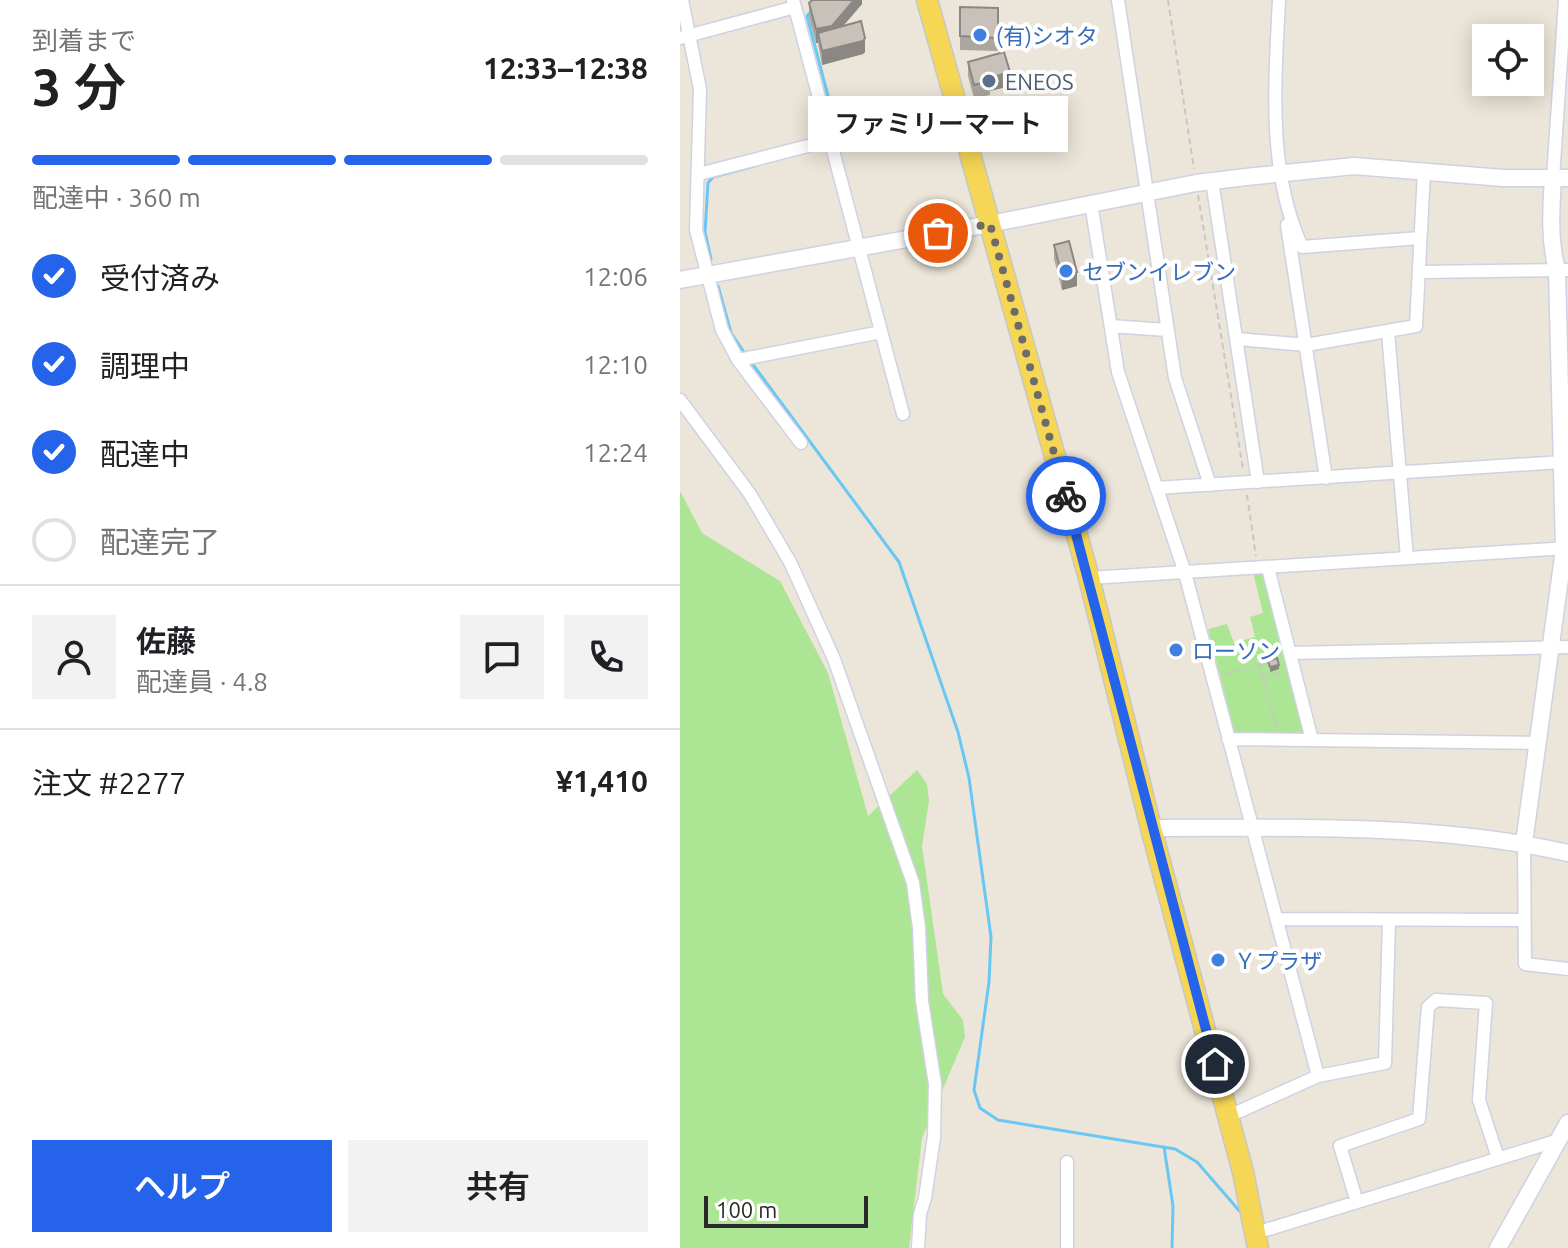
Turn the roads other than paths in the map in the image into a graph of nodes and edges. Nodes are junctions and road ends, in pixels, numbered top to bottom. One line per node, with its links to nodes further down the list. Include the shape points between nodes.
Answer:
1 (682, 0): 8 (street)
2 (927, 0): 18 (main road)
3 (1118, 0): 15 (street)
4 (1279, 0): 11 (street, via 1275,90)
5 (1565, 0): 7 (street)
6 (794, 4): 8 (street); 9 (street)
7 (1566, 30): 13 (street)
8 (685, 36): 12 (street, via 700,89)
9 (831, 140): 12 (street); 20 (street)
10 (1424, 171): 11 (street, via 1354,166); 13 (street); 19 (street)
11 (1281, 173): 14 (street); 17 (street)
12 (699, 174): 23 (street, via 696,230)
13 (1561, 178): 21 (street, via 1551,212 1553,257)
14 (1204, 182): 15 (street); 29 (street)
15 (1146, 193): 16 (street); 26 (street)
16 (1091, 203): 18 (street); 25 (street)
17 (1287, 210): 19 (street, via 1302,247); 30 (street)
18 (990, 224): 20 (street); 46 (main road)
19 (1420, 238): 22 (street)
20 (861, 247): 23 (street); 27 (street)
21 (1562, 270): 22 (street); 31 (street)
22 (1419, 272): 28 (street, via 1416,326)
23 (707, 274): 24 (street); 32 (street, via 722,330)
24 (680, 280)
25 (1111, 326): 26 (street); 41 (street, via 1118,372)
26 (1167, 330): 40 (street, via 1175,378)
27 (881, 332): 32 (street); 34 (street)
28 (1388, 332): 30 (street); 37 (street)
29 (1237, 339): 30 (street); 39 (street)
30 (1306, 345): 38 (street)
31 (1564, 358): 36 (street)
32 (738, 360): 35 (street)
33 (680, 400): 68 (street, via 750,494 790,562 834,659 913,883 935,1084 934,1137)
34 (903, 414)
35 (801, 443)
36 (1562, 462): 37 (street); 42 (street)
37 (1398, 473): 38 (street); 43 (street)
38 (1326, 478): 39 (street)
39 (1252, 482): 40 (street)
40 (1210, 485): 41 (street)
41 (1156, 488): 45 (street)
42 (1566, 548): 43 (street); 47 (street)
43 (1407, 558): 44 (street)
44 (1263, 568): 45 (street); 48 (street)
45 (1185, 573): 46 (street); 49 (street)
46 (1089, 578): 52 (main road)
47 (1559, 647): 48 (street); 51 (street)
48 (1290, 653): 50 (street)
49 (1228, 739): 50 (street); 53 (street)
50 (1312, 740): 51 (street)
51 (1538, 743): 54 (street)
52 (1151, 828): 53 (street); 61 (main road)
53 (1252, 828): 54 (street, via 1412,832); 56 (street)
54 (1524, 843): 55 (street); 58 (street)
55 (1568, 853)
56 (1277, 919): 57 (street); 60 (street)
57 (1389, 920): 58 (street); 60 (street, via 1385,1063)
58 (1524, 920): 59 (street, via 1525,964)
59 (1568, 969)
60 (1318, 1076): 61 (street)
61 (1229, 1116): 67 (main road)
62 (1568, 1123): 63 (street)
63 (1559, 1140): 64 (street); 70 (street)
64 (1498, 1158): 66 (street); 66 (street, via 1479,1100 1486,1003 1436,1000 1428,1007 1419,1119 1340,1146)
65 (1067, 1162): 69 (street)
66 (1357, 1202): 67 (street)
67 (1257, 1240)
68 (918, 1248)
69 (1067, 1248)
70 (1498, 1248)

